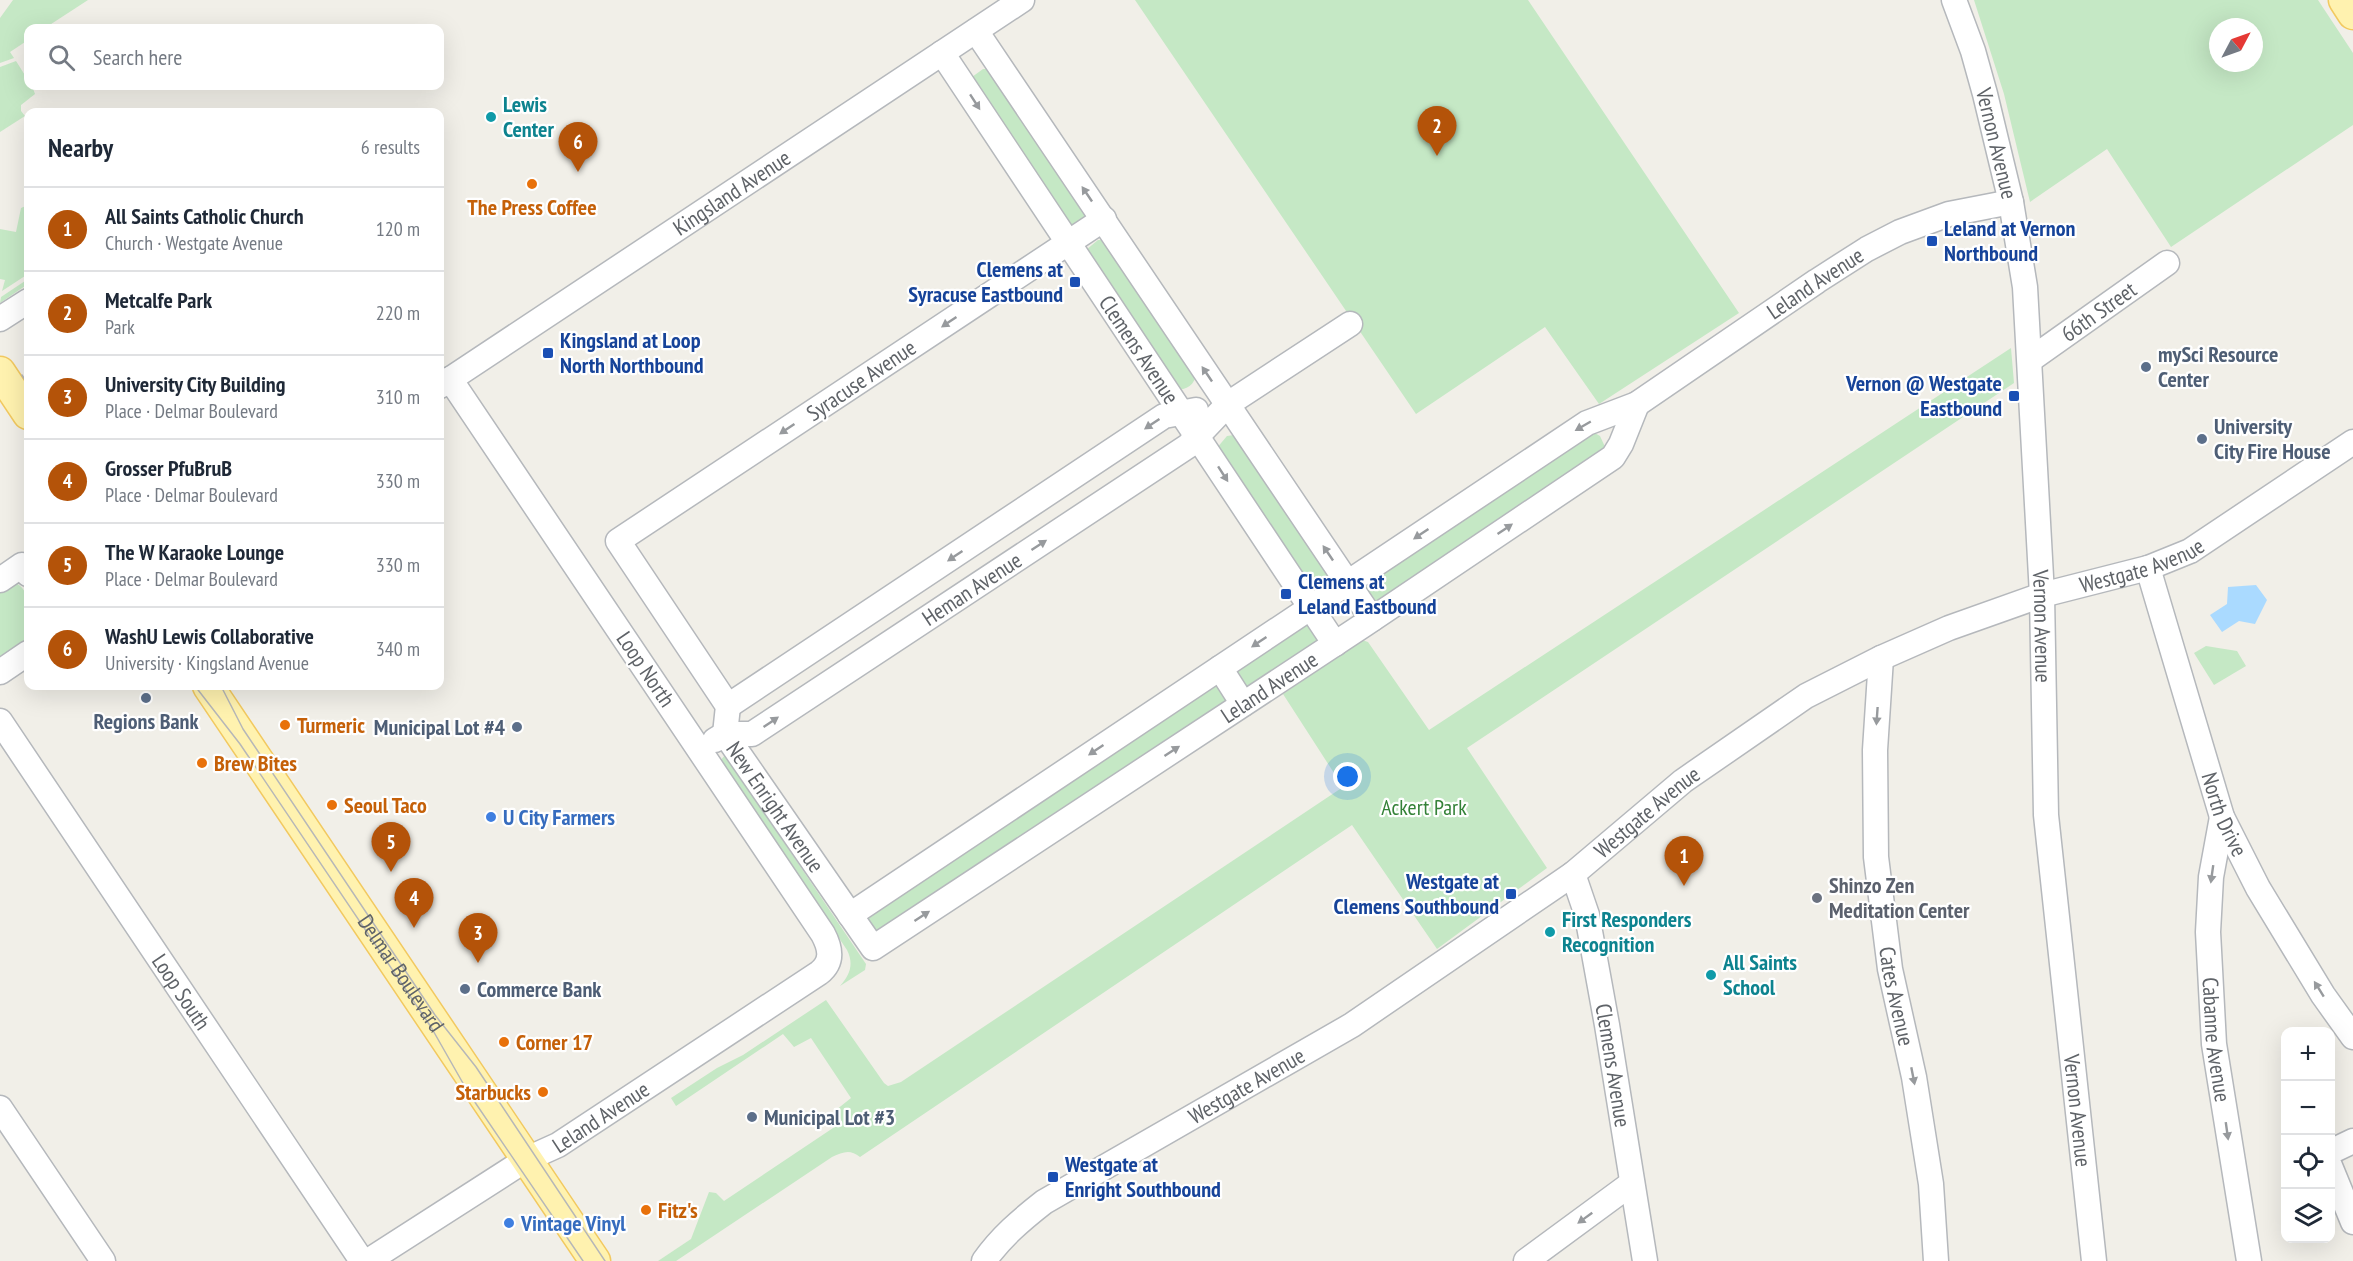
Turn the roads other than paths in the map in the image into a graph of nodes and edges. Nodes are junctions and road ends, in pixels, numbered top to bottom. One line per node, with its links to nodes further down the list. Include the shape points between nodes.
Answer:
1 (1023, 0): 5 (street, Kingsland Avenue)
2 (1954, 0): 7 (street, Vernon Avenue, via 1973,51)
3 (2344, 0): 4 (main road)
4 (2353, 14)
5 (976, 31): 6 (street, Kingsland Avenue); 8 (street, Clemens Avenue, one-way to 5)
6 (942, 53): 9 (street, Clemens Avenue, one-way to 9); 16 (street, Kingsland Avenue)
7 (2011, 202): 14 (street, Vernon Avenue, via 2025,287); 18 (street, Leland Avenue, via 1949,214 1867,249)
8 (1104, 219): 9 (street, Syracuse Avenue); 17 (street, Clemens Avenue, one-way to 8)
9 (1068, 243): 20 (street, Clemens Avenue); 25 (street, Syracuse Avenue, one-way to 25)
10 (2167, 263): 14 (street, 66th Street)
11 (24, 304): 12 (street)
12 (0, 319)
13 (1350, 324): 17 (street, Heman Avenue)
14 (2030, 360): 30 (street, Vernon Avenue)
15 (0, 372): 19 (main road)
16 (445, 382): 45 (street, Loop North)
17 (1228, 404): 20 (street, Heman Avenue); 21 (street, Heman Avenue); 29 (street, Clemens Avenue, one-way to 17)
18 (1637, 404): 29 (street, Leland Avenue, one-way to 29, via 1587,423); 32 (street, Leland Avenue, one-way to 18, via 1613,457)
19 (24, 408)
20 (1182, 413): 21 (street, Clemens Avenue); 23 (street, Heman Avenue, one-way to 23, via 1164,416)
21 (1198, 436): 24 (street, Heman Avenue); 31 (street, Clemens Avenue, one-way to 31)
22 (2353, 442): 27 (street, Westgate Avenue, via 2190,551)
23 (1086, 468): 24 (street); 34 (street, Heman Avenue, one-way to 34)
24 (1107, 500): 39 (street, Heman Avenue, one-way to 24)
25 (618, 541): 42 (street, New Enright Avenue)
26 (24, 568): 28 (street, via 22,565)
27 (2148, 568): 30 (street, Westgate Avenue); 46 (street, North Drive)
28 (0, 580)
29 (1348, 583): 31 (street, Leland Avenue); 32 (street, Clemens Avenue)
30 (2042, 595): 36 (street, Westgate Avenue, via 1949,628); 67 (street, Vernon Avenue, via 2046,815)
31 (1311, 607): 33 (street, Clemens Avenue); 37 (street, Leland Avenue, one-way to 37)
32 (1372, 619): 33 (street, Leland Avenue)
33 (1335, 644): 41 (street, Leland Avenue)
34 (814, 649): 39 (street); 42 (street, Heman Avenue)
35 (24, 656): 38 (street)
36 (1881, 658): 47 (street, Westgate Avenue, via 1806,696 1741,740 1637,818); 66 (street, Cates Avenue, one-way to 66, via 1875,750 1876,857 1890,969 1914,1077 1931,1184)
37 (1220, 668): 41 (street); 48 (street, Leland Avenue, one-way to 48)
38 (0, 672)
39 (835, 680): 44 (street, Heman Avenue, one-way to 39, via 752,734)
40 (211, 690): 55 (main road, Delmar Boulevard)
41 (1243, 704): 49 (street, Leland Avenue, one-way to 41)
42 (728, 706): 44 (street, New Enright Avenue)
43 (0, 721): 60 (street, Loop South)
44 (725, 734): 45 (street, Heman Avenue); 48 (street, New Enright Avenue)
45 (700, 749): 50 (street, Loop North, via 823,934 831,955)
46 (2222, 817): 51 (street, North Drive, one-way to 46, via 2323,995 2258,888); 68 (street, Cabanne Avenue, one-way to 68, via 2211,877 2208,932 2214,1044)
47 (1573, 874): 57 (street, Clemens Avenue, via 1587,915); 63 (street, Westgate Avenue, via 1352,1025 1044,1202 997,1242)
48 (850, 915): 49 (street, New Enright Avenue)
49 (873, 948)
50 (828, 964): 55 (street, Leland Avenue, via 558,1145)
51 (2353, 1036)
52 (0, 1108): 59 (street)
53 (2353, 1141): 54 (street)
54 (2335, 1150)
55 (527, 1159): 61 (street, Leland Avenue); 62 (main road, Delmar Boulevard)
56 (2335, 1176): 58 (street)
57 (1632, 1183): 64 (street, one-way to 64); 65 (street, Clemens Avenue)
58 (2353, 1222)
59 (103, 1261)
60 (362, 1261)
61 (368, 1261)
62 (595, 1261)
63 (984, 1261)
64 (1526, 1261)
65 (1645, 1261)
66 (1936, 1261)
67 (2094, 1261)
68 (2249, 1261)

